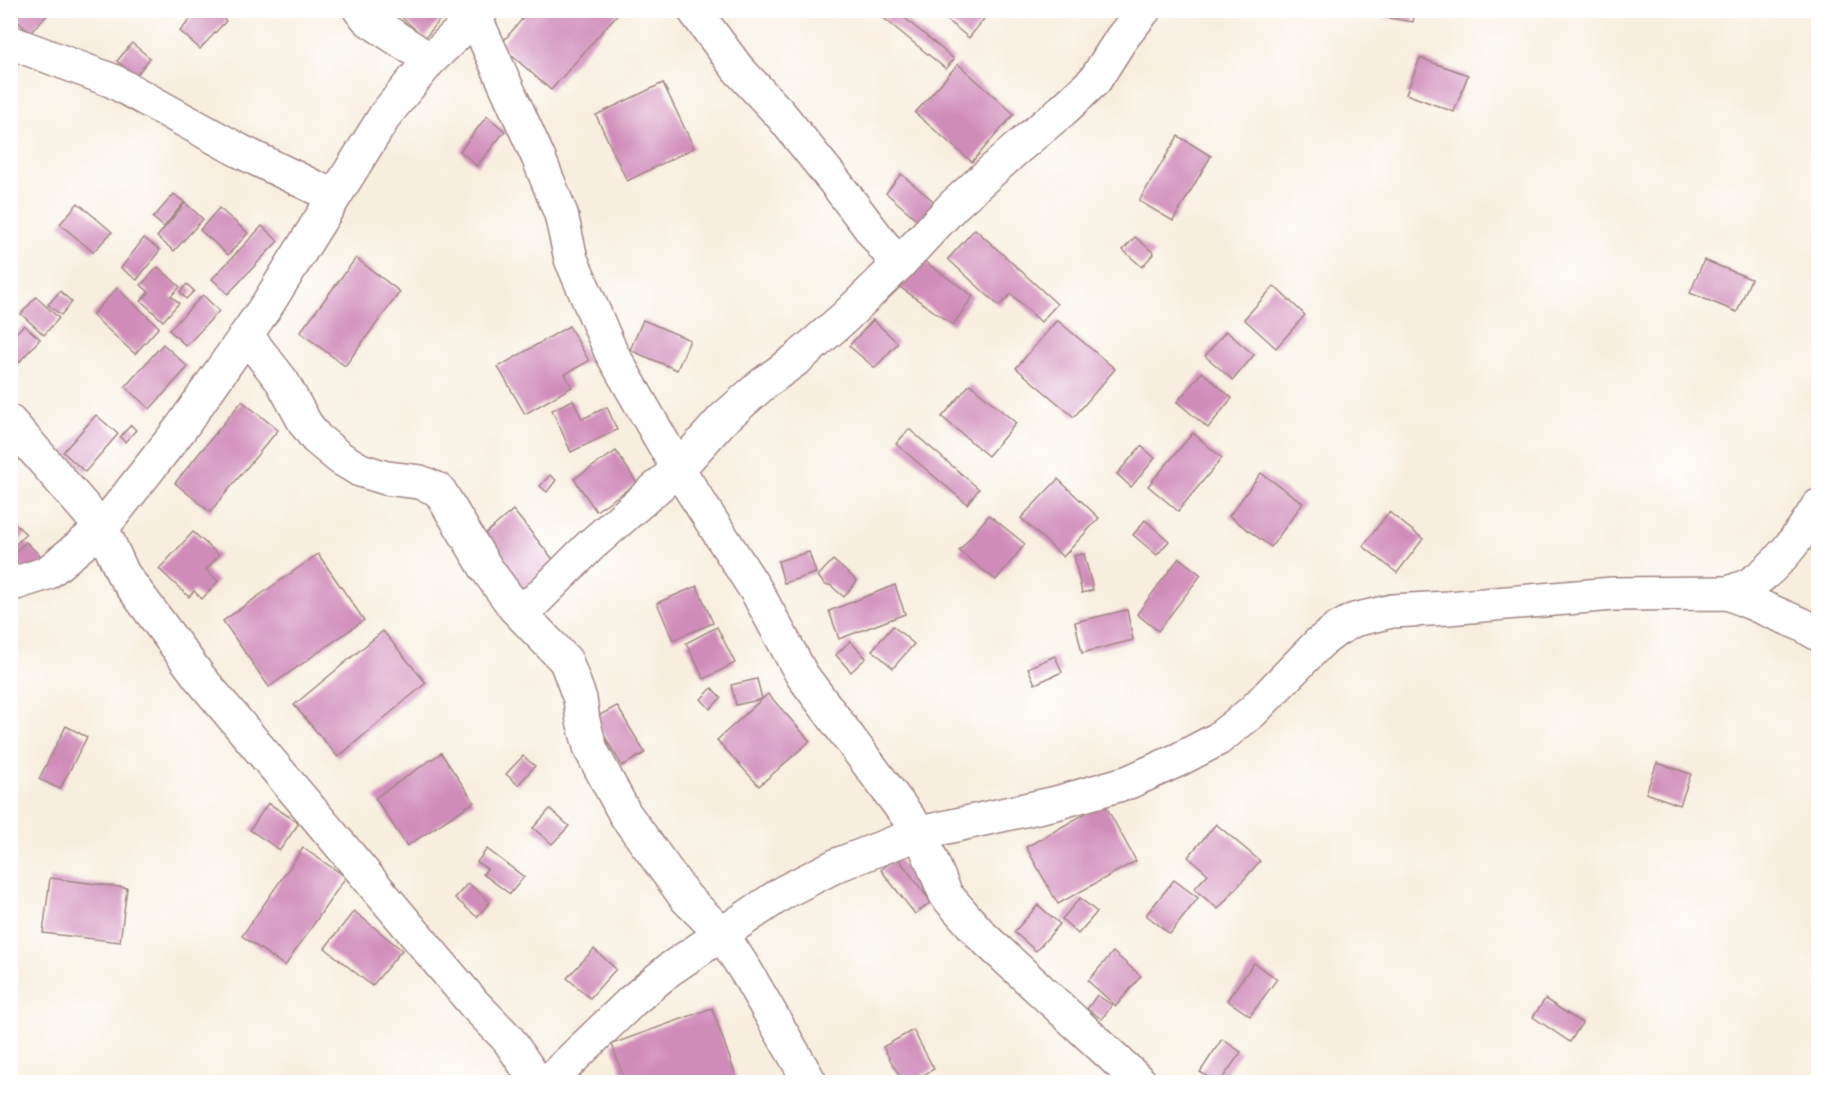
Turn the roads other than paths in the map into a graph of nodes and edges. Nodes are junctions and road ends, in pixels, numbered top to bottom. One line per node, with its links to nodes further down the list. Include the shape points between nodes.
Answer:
1 (360, 10): 6 (street)
2 (694, 10): 8 (street)
3 (1144, 10): 8 (street, via 1095,80 954,205)
4 (478, 14): 6 (street); 11 (street, via 561,214 571,260 611,352)
5 (10, 42): 7 (street, via 113,81 240,151)
6 (430, 60): 7 (street, via 386,114)
7 (333, 196): 9 (street)
8 (898, 265): 11 (street, via 797,359 722,420)
9 (246, 335): 13 (street, via 181,428); 16 (street, via 282,381 316,438 340,458 360,470 425,483 439,490)
10 (10, 422): 13 (street)
11 (678, 469): 16 (street, via 590,546 534,602); 18 (street, via 757,592 802,675)
12 (1813, 520): 15 (street, via 1764,574)
13 (102, 528): 14 (street, via 47,573); 20 (street, via 123,574 200,678 474,1004 508,1039)
14 (10, 585)
15 (1728, 593): 17 (street); 18 (street, via 1613,594 1392,611 1354,620 1318,643 1252,712 1218,739 1179,760 1129,782 1056,803)
16 (515, 608): 19 (street, via 566,661 580,699 591,750 625,814 686,898)
17 (1818, 634)
18 (920, 833): 19 (street, via 837,865 784,892); 23 (street, via 946,895 982,936)
19 (722, 934): 21 (street, via 669,969); 22 (street)
20 (537, 1083)
21 (548, 1083)
22 (810, 1083)
23 (1140, 1083)

